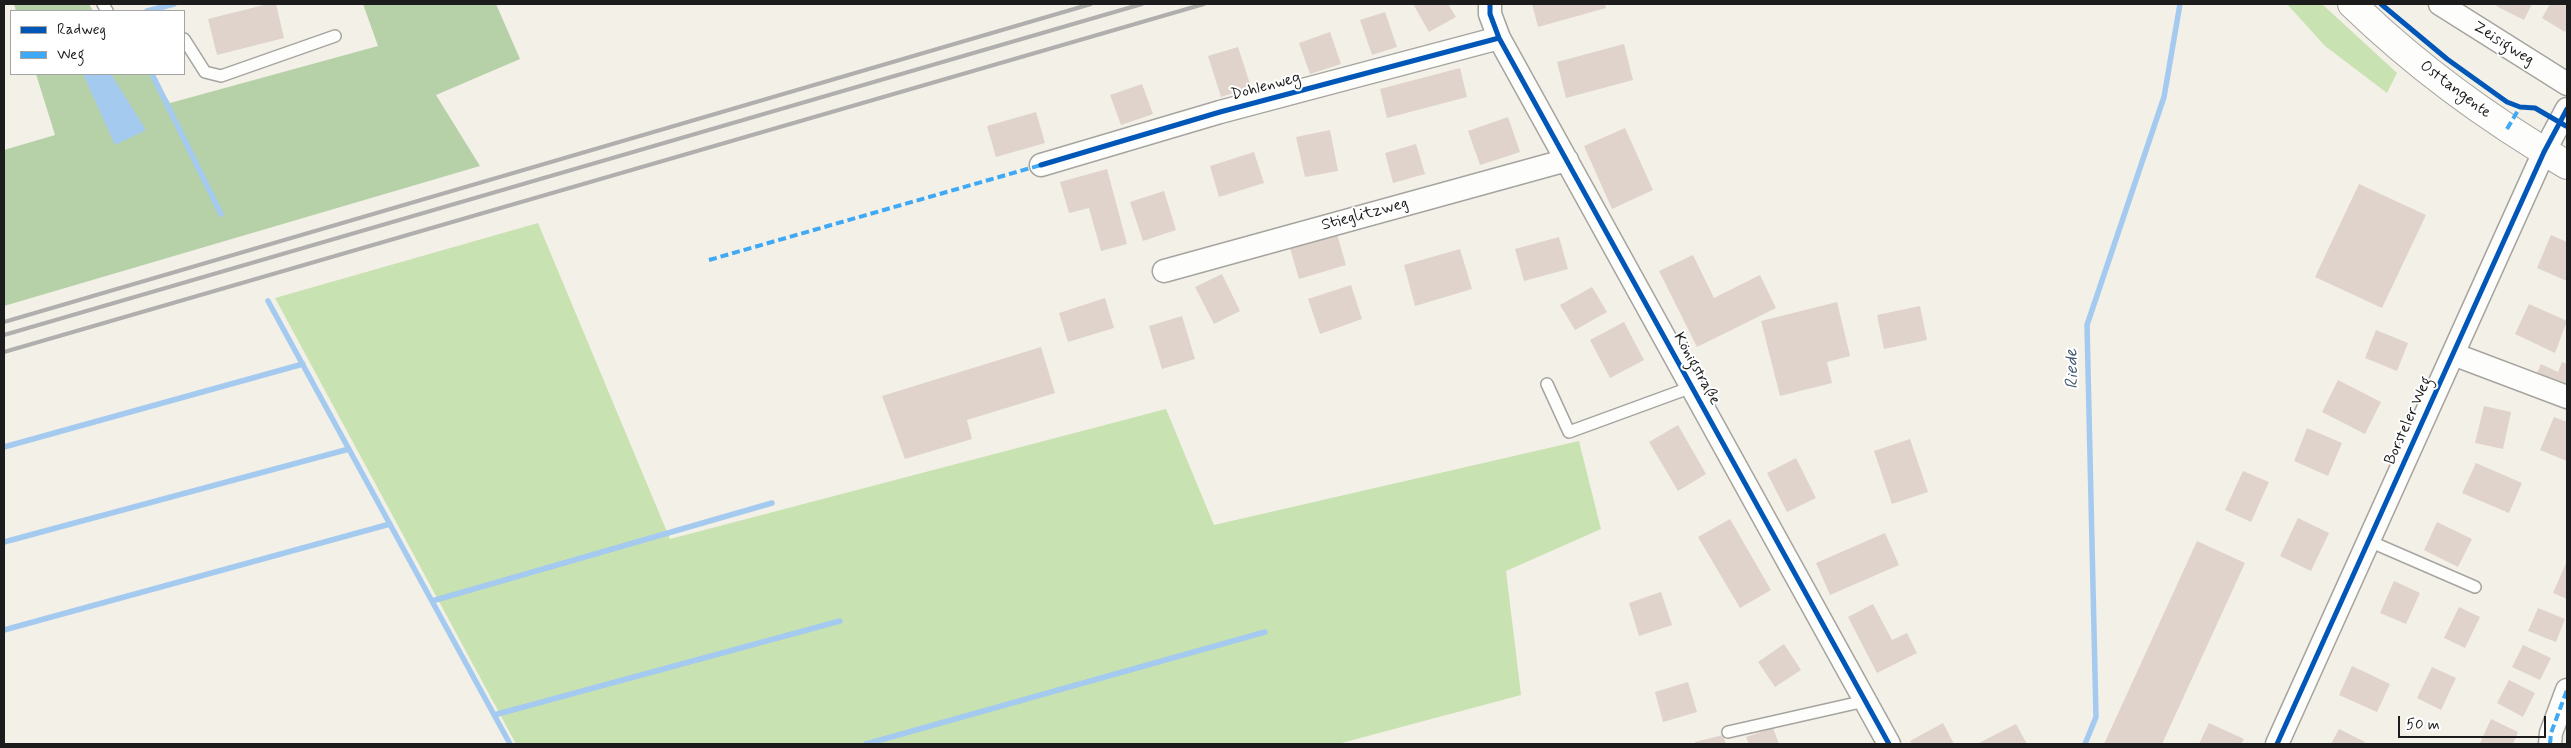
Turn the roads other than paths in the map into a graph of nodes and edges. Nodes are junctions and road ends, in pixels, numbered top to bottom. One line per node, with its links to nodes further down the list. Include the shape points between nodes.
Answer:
1 (1490, 4): 5 (street, Königstraße, via 1490,14)
2 (2352, 4): 9 (main road, Osttangente, via 2434,75)
3 (2440, 4): 7 (street, Zeisigweg)
4 (335, 36): 6 (lane, via 222,76 206,72)
5 (1499, 38): 10 (street, Königstraße); 11 (street, Dohlenweg, via 1220,112)
6 (185, 40)
7 (2567, 84)
8 (2567, 109): 9 (street, Borsteler Weg)
9 (2544, 152): 12 (main road, Osttangente); 14 (street, Borsteler Weg)
10 (1567, 160): 13 (street, Stieglitzweg); 16 (street, Königstraße)
11 (1041, 165)
12 (2567, 165)
13 (1164, 271)
14 (2453, 354): 17 (street); 18 (street, Borsteler Weg)
15 (1546, 384): 16 (lane, via 1569,432)
16 (1692, 386): 21 (street, Königstraße)
17 (2567, 397)
18 (2369, 541): 19 (lane); 24 (street, Borsteler Weg)
19 (2475, 586)
20 (2567, 690): 25 (street)
21 (1865, 701): 22 (lane); 23 (street, Königstraße)
22 (1728, 732)
23 (1889, 744)
24 (2277, 744)
25 (2550, 744)

